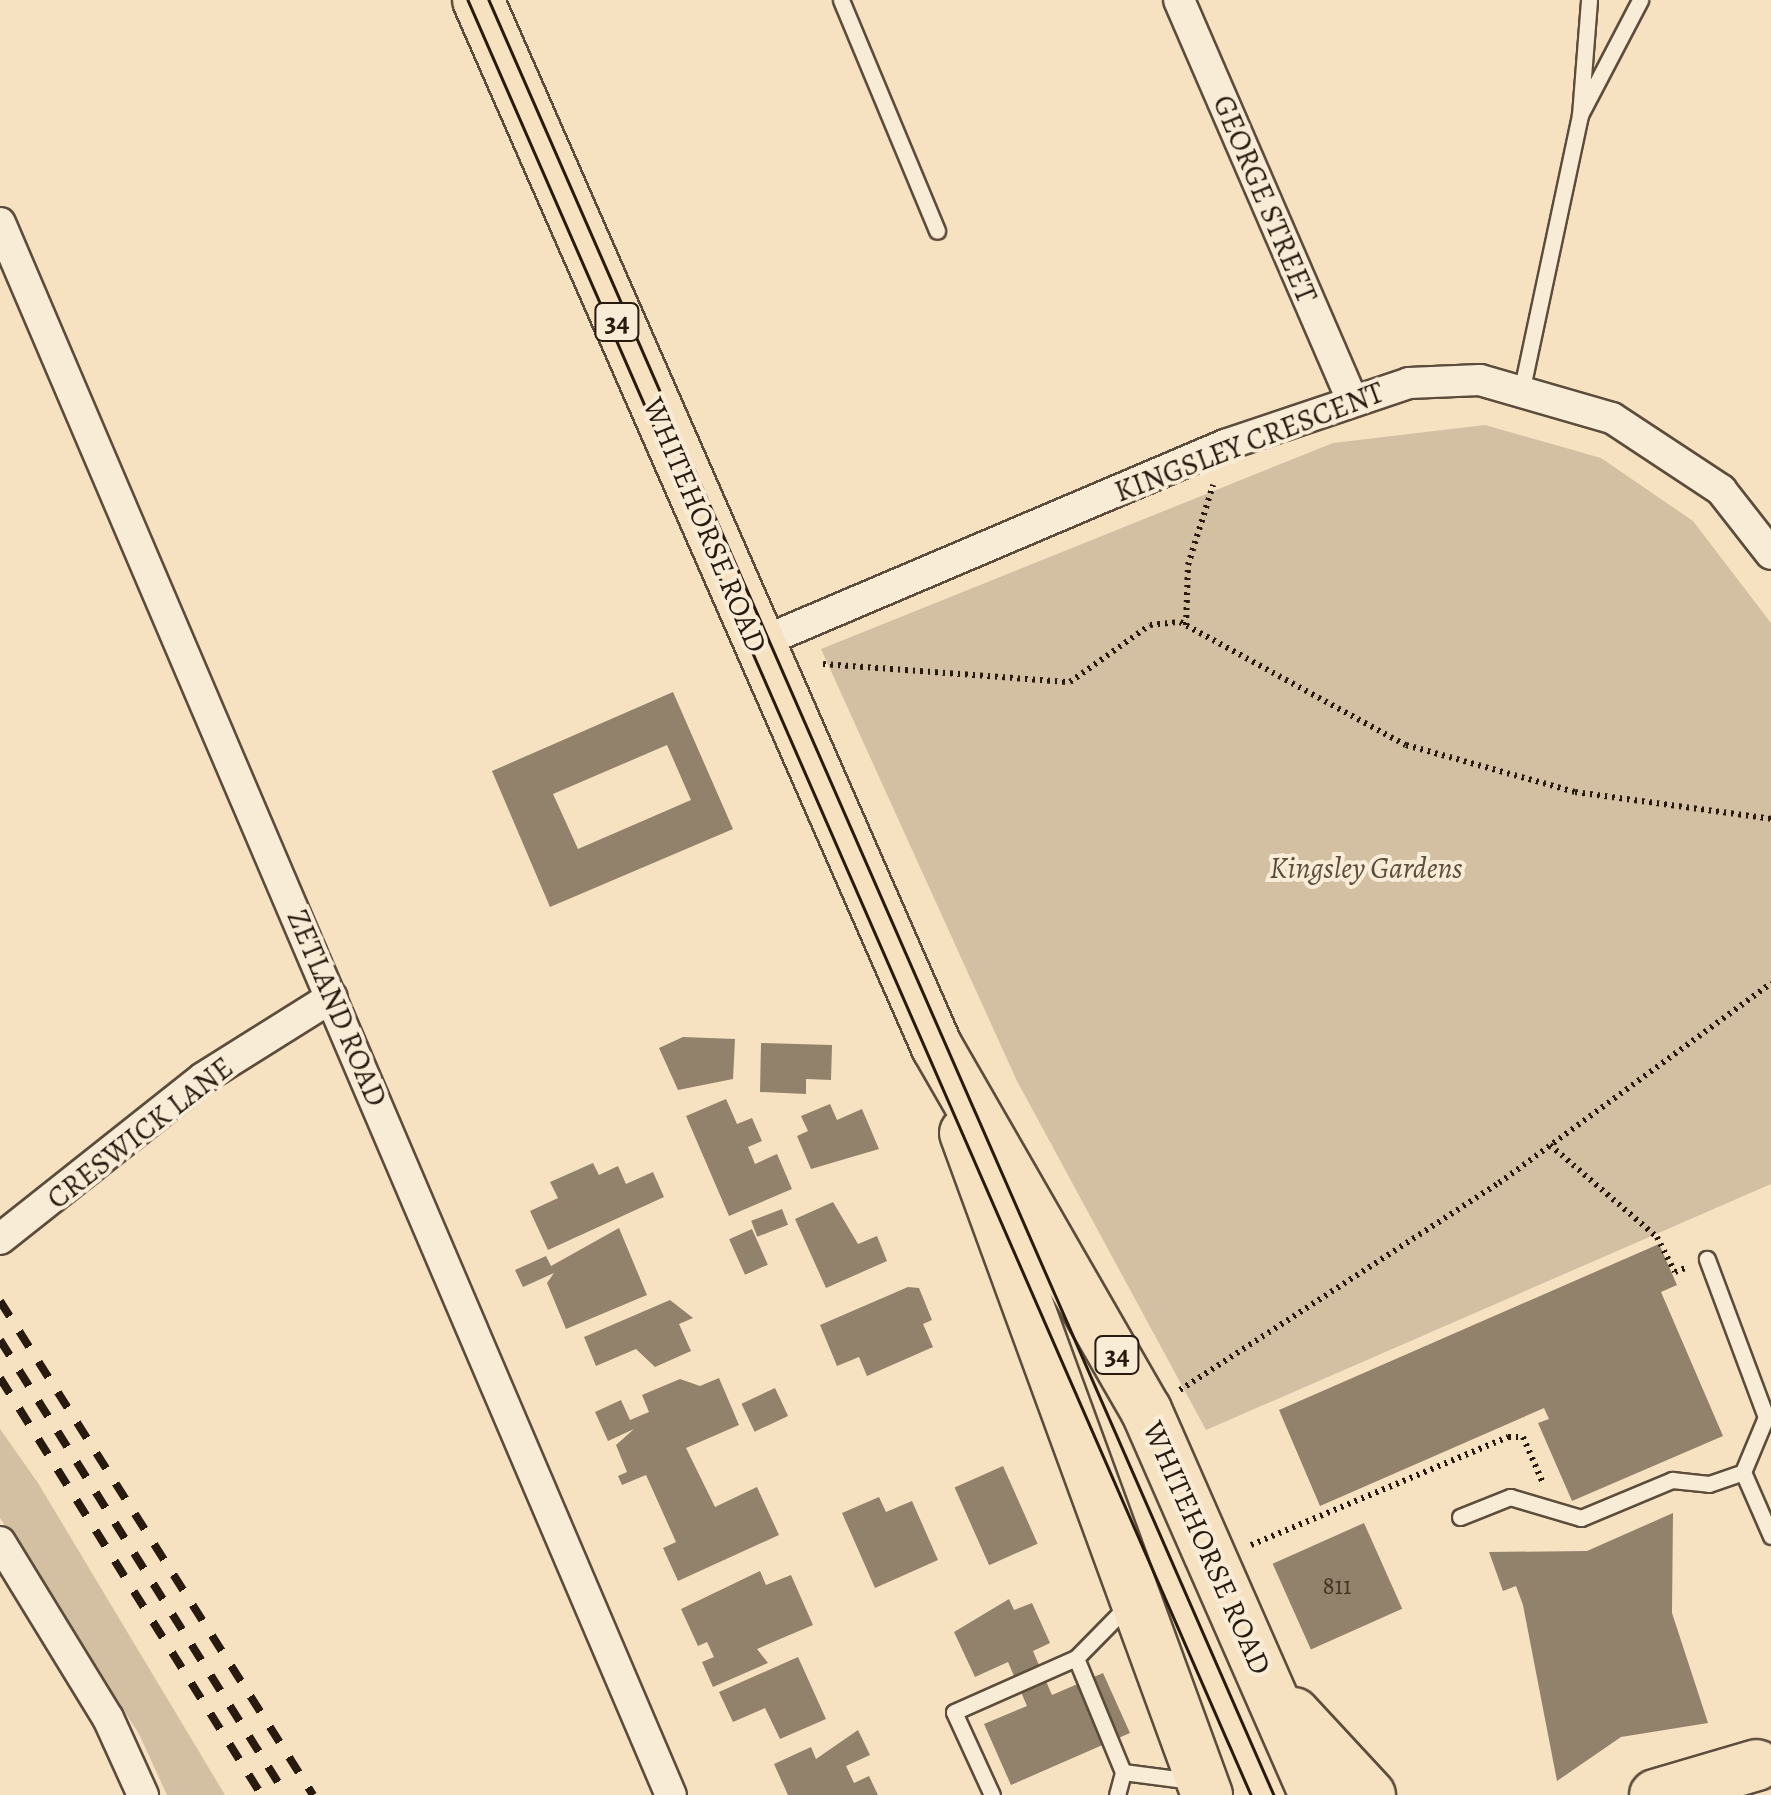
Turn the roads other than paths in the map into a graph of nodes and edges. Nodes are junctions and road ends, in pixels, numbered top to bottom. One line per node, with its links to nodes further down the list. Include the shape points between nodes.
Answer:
1 (478, 0): 12 (main road, WHITEHORSE ROAD / 34)
2 (841, 0): 8 (lane)
3 (1178, 0): 10 (street, GEORGE STREET)
4 (1590, 0): 6 (lane)
5 (1640, 0): 6 (lane)
6 (1580, 114): 9 (lane)
7 (0, 223): 13 (street, ZETLAND ROAD)
8 (937, 231)
9 (1522, 388): 10 (street, KINGSLEY CRESCENT, via 1444,382); 11 (street, KINGSLEY CRESCENT, via 1670,449 1722,490)
10 (1351, 398): 12 (street, KINGSLEY CRESCENT)
11 (1771, 554)
12 (757, 644): 14 (main road, WHITEHORSE ROAD / 34)
13 (332, 996): 15 (street, CRESWICK LANE, via 202,1078); 28 (street, ZETLAND ROAD)
14 (937, 1047): 21 (main road, WHITEHORSE ROAD / 34); 23 (main road, WHITEHORSE ROAD / 34, via 1146,1410)
15 (0, 1240)
16 (1707, 1259): 17 (lane, via 1766,1417)
17 (1744, 1472): 18 (lane, via 1709,1484 1672,1480 1581,1518 1510,1497); 19 (lane)
18 (1460, 1517)
19 (1771, 1536)
20 (0, 1542): 27 (street, via 108,1718)
21 (1130, 1603): 22 (lane); 26 (main road, WHITEHORSE ROAD / 34)
22 (1076, 1658): 25 (lane); 29 (lane, via 954,1712)
23 (1264, 1680): 31 (main road, WHITEHORSE ROAD / 34); 32 (main road)
24 (1764, 1762): 33 (main road); 34 (main road)
25 (1122, 1772): 26 (lane); 30 (lane)
26 (1204, 1788)
27 (143, 1795)
28 (671, 1795)
29 (992, 1795)
30 (1118, 1795)
31 (1315, 1795)
32 (1370, 1795)
33 (1656, 1795)
34 (1702, 1795)

